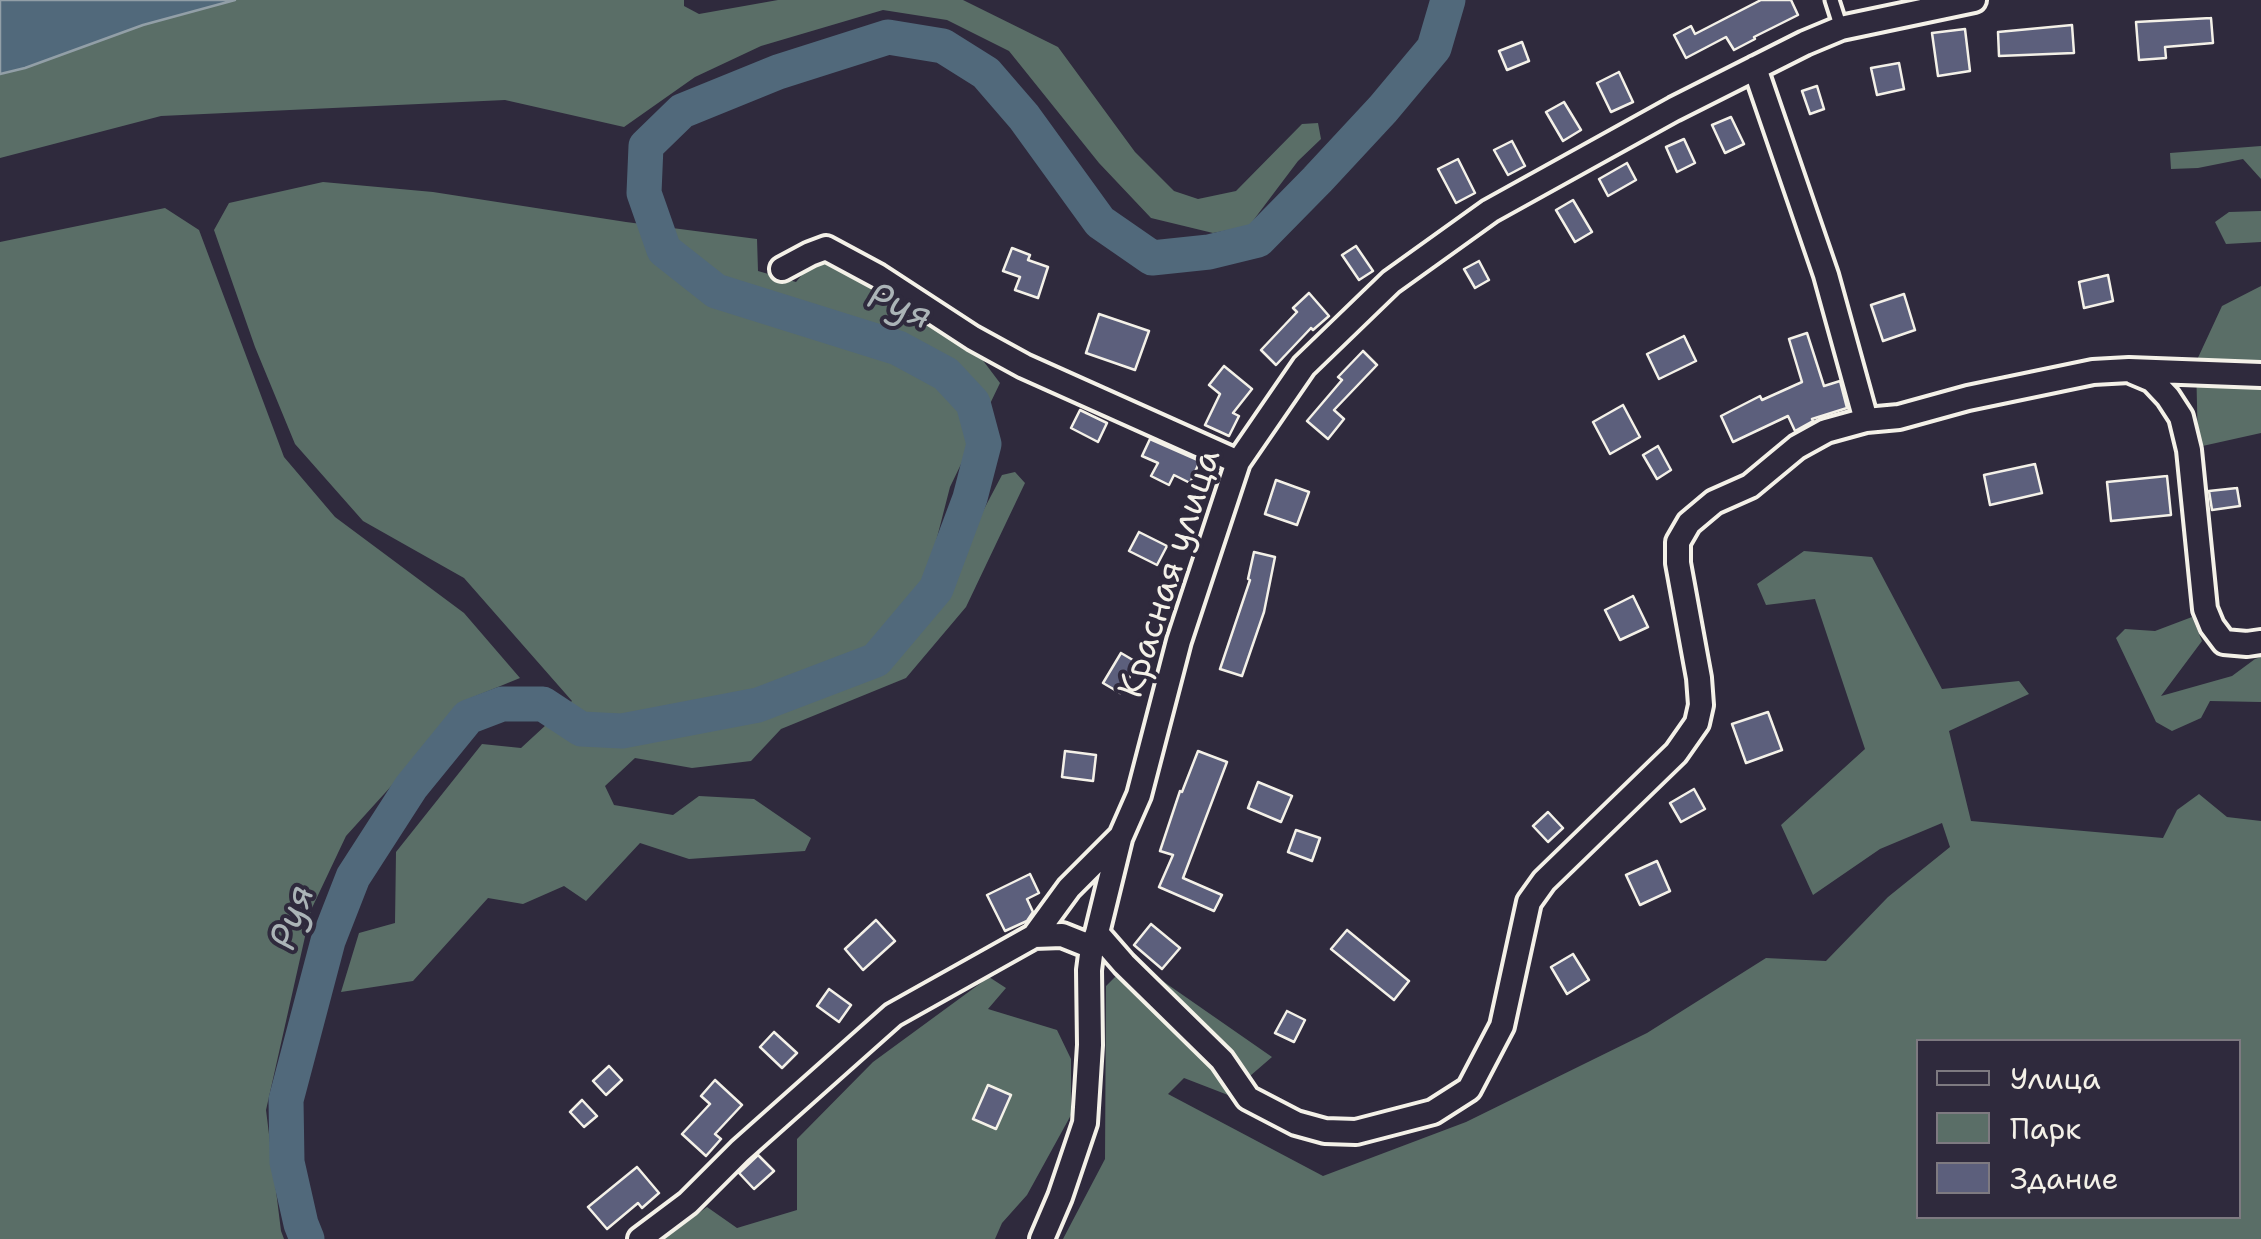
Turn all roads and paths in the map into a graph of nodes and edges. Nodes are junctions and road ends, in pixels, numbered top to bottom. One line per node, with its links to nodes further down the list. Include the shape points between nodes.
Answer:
1 (1832, 0): 3 (lane)
2 (1974, 0): 3 (street, Красная улица)
3 (1841, 28): 4 (street, Красная улица)
4 (1756, 68): 8 (street, via 1826,275); 9 (street, Красная улица, via 1490,211 1391,282 1304,366)
5 (782, 269): 9 (street, via 826,248 1024,366)
6 (2129, 370): 7 (street); 8 (street); 10 (street, via 2152,380 2181,418 2212,626 2224,642)
7 (2261, 375)
8 (1866, 420): 13 (street, via 1826,430 1689,523 1678,542 1678,563 1699,678 1697,723 1676,753 1529,902 1502,1026 1469,1089 1433,1112 1356,1132 1296,1123 1248,1098 1222,1060)
9 (1238, 462): 11 (street, Красная улица)
10 (2261, 642)
11 (1121, 836): 12 (street, Красная улица, via 1068,888); 13 (street)
12 (1034, 936): 13 (street); 14 (street, Красная улица, via 893,1016)
13 (1094, 940): 15 (street, via 1085,1123)
14 (640, 1239)
15 (1042, 1239)

